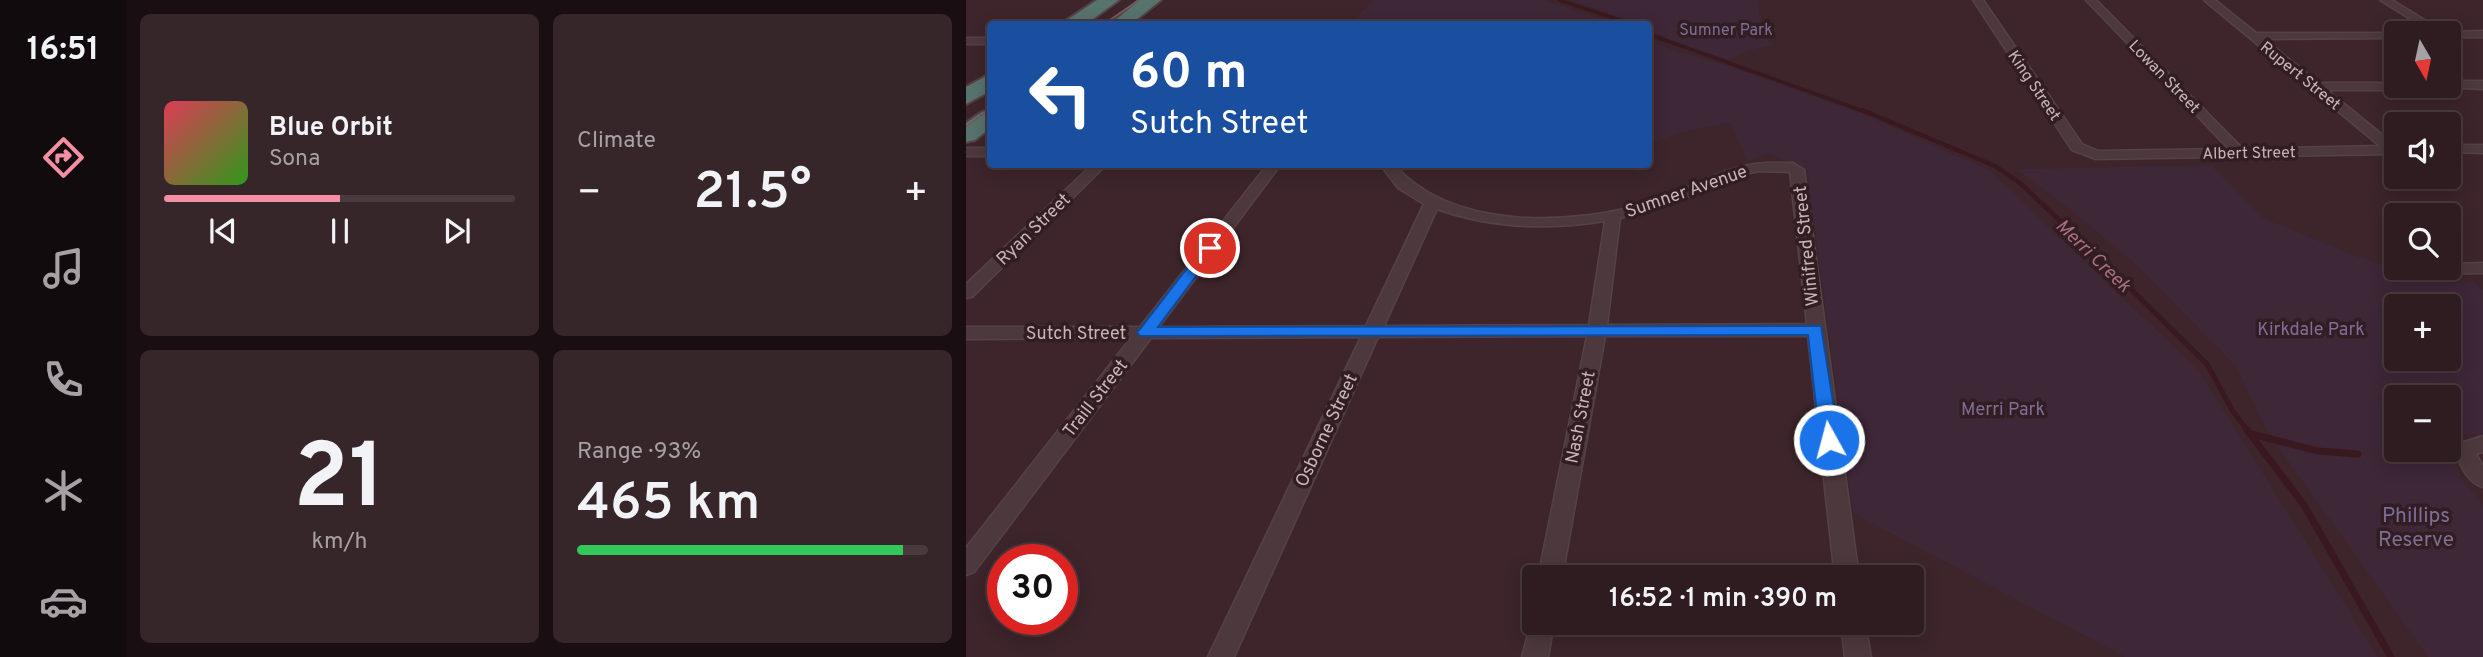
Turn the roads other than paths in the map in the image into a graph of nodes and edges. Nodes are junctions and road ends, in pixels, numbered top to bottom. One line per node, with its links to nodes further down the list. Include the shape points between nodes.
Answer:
1 (1110, 0): 7 (highway)
2 (1152, 0): 8 (highway)
3 (1978, 0): 31 (street, King Street, via 2077,147)
4 (2091, 0): 30 (street, Lowan Street)
5 (2208, 0): 13 (street, Rupert Street)
6 (2385, 0): 9 (street)
7 (1078, 21)
8 (1123, 21)
9 (2420, 21)
10 (2461, 34): 11 (street)
11 (2483, 34)
12 (2384, 35): 13 (street)
13 (2253, 36): 20 (street, Rupert Street)
14 (966, 41): 15 (street)
15 (987, 41)
16 (987, 83): 21 (highway)
17 (2461, 85): 18 (street)
18 (2483, 85)
19 (2384, 86): 20 (street)
20 (2316, 87): 24 (street, Rupert Street)
21 (966, 97)
22 (987, 119): 23 (highway)
23 (966, 135)
24 (2384, 143)
25 (2461, 149): 26 (street)
26 (2483, 149)
27 (2384, 150): 30 (street, Albert Street)
28 (966, 152): 29 (street)
29 (987, 152)
30 (2239, 152): 31 (street, Albert Street)
31 (2104, 155)
32 (1793, 167): 37 (street, Sumner Avenue, via 1740,170 1665,201); 41 (street, Winifred Street, via 1797,170)
33 (1097, 168): 40 (street, Ryan Street)
34 (1272, 168): 43 (street, Traill Street)
35 (1388, 168): 36 (street, Sumner Avenue)
36 (1432, 203): 37 (street, Sumner Avenue, via 1504,220); 45 (street, Osborne Street)
37 (1614, 215): 42 (street, Nash Street)
38 (2483, 268): 39 (street)
39 (2461, 269)
40 (966, 293)
41 (1815, 330): 42 (street, Sutch Street); 50 (street, Winifred Street)
42 (1597, 331): 45 (street, Sutch Street); 49 (street, Nash Street)
43 (1145, 332): 44 (street, Sutch Street); 45 (street, Sutch Street); 48 (street, Traill Street)
44 (966, 333)
45 (1371, 333): 53 (street, Osborne Street)
46 (2475, 446): 47 (street, via 2465,453)
47 (2483, 479)
48 (966, 565)
49 (1552, 565)
50 (1845, 565)
51 (1540, 635): 54 (street)
52 (1855, 635): 55 (street)
53 (1220, 657)
54 (1535, 657)
55 (1858, 657)

